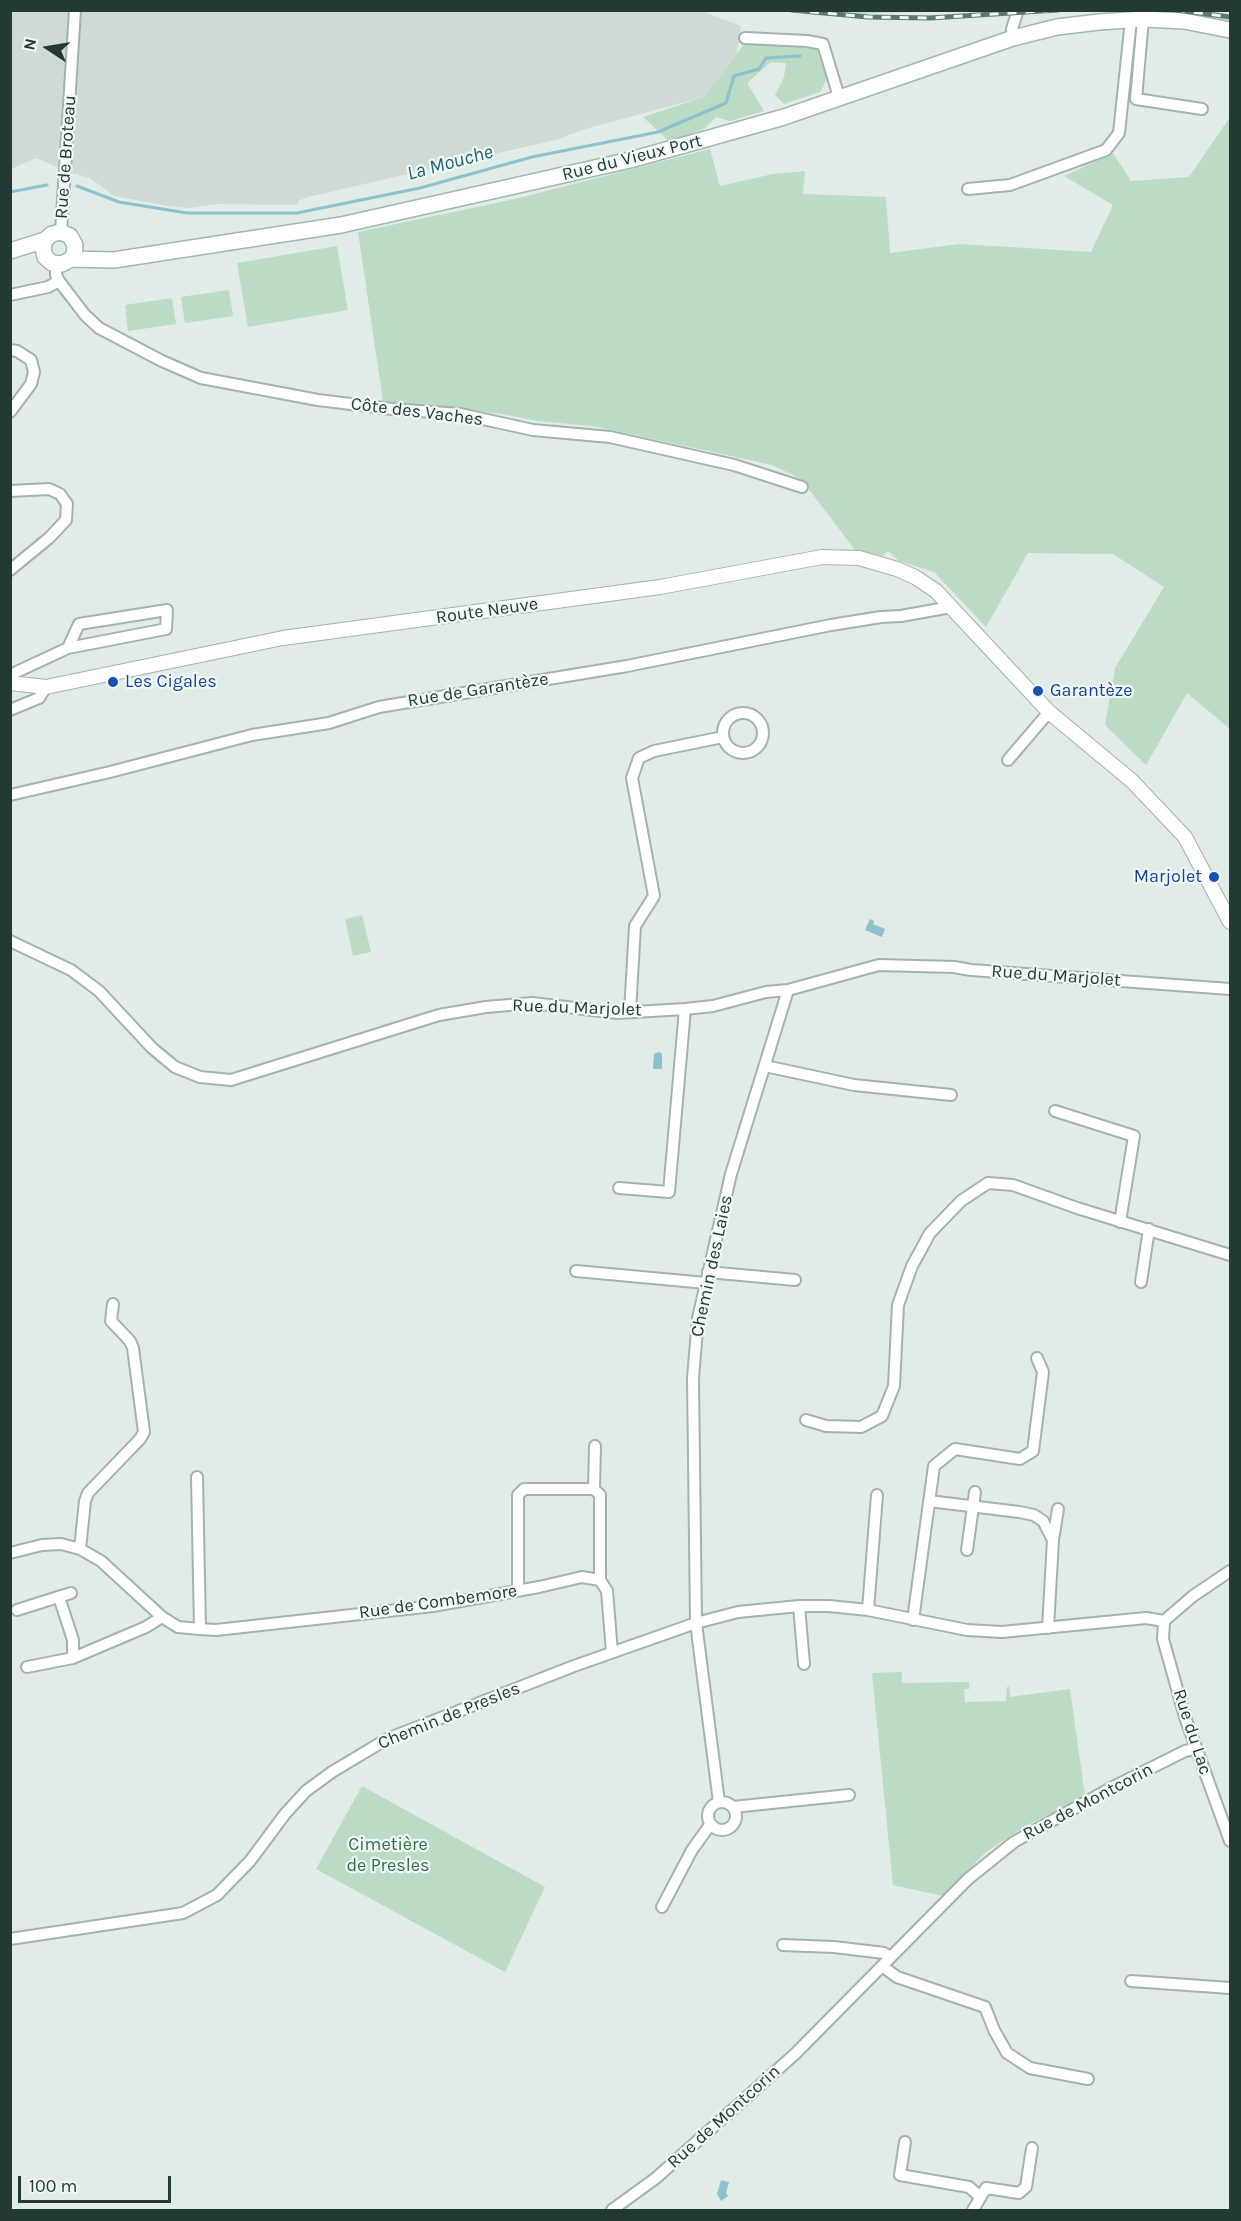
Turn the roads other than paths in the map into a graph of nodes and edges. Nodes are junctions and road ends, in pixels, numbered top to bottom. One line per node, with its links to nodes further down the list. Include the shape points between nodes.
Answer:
1 (75, 10): 10 (street, Rue de Broteau)
2 (1018, 10): 6 (street)
3 (1137, 20): 4 (main road, Rue du Vieux Port, via 1184,21); 6 (main road, Rue du Vieux Port, via 1057,27); 8 (street, via 1136,99); 9 (street, via 1119,133 1106,150 1010,185)
4 (1230, 30)
5 (745, 38): 7 (street, via 823,44)
6 (1013, 38): 7 (main road, Rue du Vieux Port)
7 (839, 97): 13 (main road, Rue du Vieux Port, via 784,117 630,160 341,225 122,258)
8 (1202, 109)
9 (968, 189)
10 (61, 232): 11 (main road); 13 (main road, via 70,236)
11 (45, 240): 12 (main road); 13 (main road, via 43,248)
12 (10, 252): 13 (main road, Rue du Vieux Port)
13 (62, 256): 14 (street, via 56,275)
14 (59, 281): 15 (street); 18 (street, Côte des Vaches, via 99,328 201,378 318,400 460,414 533,430 610,437 734,465)
15 (10, 295)
16 (10, 350): 17 (street, via 31,360 34,372 31,384)
17 (10, 412)
18 (802, 487)
19 (10, 491): 20 (street, via 49,489 60,494 67,504 66,520)
20 (10, 570)
21 (951, 607): 25 (street, Route Neuve, via 925,583 897,569 859,558 828,556 670,585 284,638); 27 (street, Route Neuve); 30 (street, Rue de Garantèze, via 379,706 329,723 252,735)
22 (68, 648): 22 (street, via 166,629 167,610 79,624); 23 (street)
23 (10, 675)
24 (10, 683): 25 (street, Route Neuve)
25 (46, 687): 26 (street, via 39,699)
26 (10, 710)
27 (1049, 712): 29 (street); 31 (street, Route Neuve, via 1132,781 1185,837)
28 (723, 737): 36 (street, via 654,751 639,758 632,778 654,896 635,926)
29 (1008, 760)
30 (10, 795)
31 (1230, 922)
32 (10, 941): 36 (street, Rue du Marjolet, via 71,970 99,991 152,1048 175,1067 200,1077 231,1080 439,1016 486,1007 532,1003)
33 (1230, 989): 34 (street, Rue du Marjolet, via 954,967 879,965)
34 (788, 990): 35 (street, Rue du Marjolet); 37 (street, Chemin des Laies)
35 (685, 1009): 36 (street, Rue du Marjolet); 40 (street, via 669,1192)
36 (630, 1012)
37 (765, 1066): 38 (street, via 854,1085); 45 (street, Chemin des Laies, via 732,1174)
38 (951, 1095)
39 (1055, 1111): 41 (street, via 1134,1136)
40 (619, 1188)
41 (1120, 1222): 42 (street); 50 (street, via 1013,1185 988,1183 961,1201 930,1233 912,1266 898,1305 894,1386 882,1416 861,1427 826,1426)
42 (1149, 1229): 43 (street); 47 (street)
43 (1230, 1256)
44 (576, 1271): 45 (street)
45 (707, 1277): 46 (street); 74 (street, Chemin des Laies, via 698,1318 693,1378)
46 (795, 1280)
47 (1141, 1282)
48 (113, 1304): 60 (street, via 111,1321 133,1348 144,1432 88,1493)
49 (1037, 1358): 56 (street, via 1043,1371 1033,1451 1020,1459 955,1449 934,1466)
50 (806, 1420)
51 (595, 1446): 53 (street)
52 (197, 1477): 76 (street)
53 (594, 1489): 64 (street, via 600,1495); 65 (street, via 524,1490 518,1495)
54 (975, 1492): 57 (street)
55 (878, 1495): 70 (street)
56 (929, 1501): 57 (street); 72 (street)
57 (973, 1507): 59 (street, via 1034,1515 1043,1521); 61 (street)
58 (1058, 1509): 59 (street)
59 (1053, 1540): 75 (street)
60 (80, 1549): 62 (street, Rue de Combemore, via 42,1545); 71 (street, Rue de Combemore, via 101,1561)
61 (967, 1550)
62 (10, 1553)
63 (1230, 1572): 73 (street)
64 (600, 1580): 65 (street, Rue de Combemore, via 582,1577); 77 (street, via 607,1591)
65 (518, 1591): 76 (street, Rue de Combemore, via 434,1606)
66 (71, 1593): 67 (street)
67 (59, 1597): 69 (street); 78 (street, via 73,1640)
68 (799, 1606): 70 (street, Chemin de Presles); 74 (street, Chemin de Presles, via 738,1612); 79 (street)
69 (17, 1610)
70 (868, 1610): 72 (street, Chemin de Presles)
71 (162, 1617): 76 (street, Rue de Combemore, via 178,1627); 78 (street, via 146,1628)
72 (913, 1620): 75 (street, Chemin de Presles, via 967,1630)
73 (1164, 1621): 75 (street, Chemin de Presles, via 1146,1618); 81 (street, Rue du Lac, via 1163,1639)
74 (696, 1623): 77 (street, Chemin de Presles); 83 (street, Chemin des Laies)
75 (1048, 1628)
76 (200, 1629)
77 (612, 1652): 88 (street, Chemin de Presles, via 387,1739 332,1772 306,1791 217,1895 183,1913)
78 (73, 1658): 80 (street)
79 (804, 1664)
80 (27, 1667)
81 (1196, 1749): 86 (street, Rue du Lac); 90 (street, Rue de Montcorin, via 1109,1789 1014,1842 968,1879)
82 (849, 1795): 84 (street)
83 (719, 1802): 84 (street); 85 (street, via 709,1811)
84 (733, 1807): 85 (street, via 736,1816 730,1827 718,1830)
85 (710, 1825): 87 (street)
86 (1230, 1841)
87 (662, 1907)
88 (10, 1939)
89 (783, 1945): 90 (street, via 834,1947)
90 (891, 1957): 91 (street, Rue de Montcorin)
91 (882, 1966): 94 (street, via 897,1977 985,2007 1007,2053 1030,2068); 98 (street, Rue de Montcorin, via 795,2054 656,2178)
92 (1131, 1981): 93 (street)
93 (1230, 1988)
94 (1088, 2079)
95 (905, 2142): 97 (street, via 900,2175 969,2187)
96 (1032, 2148): 97 (street, via 1026,2187 1019,2193 986,2188)
97 (979, 2196): 99 (street)
98 (612, 2211)
99 (973, 2211)

